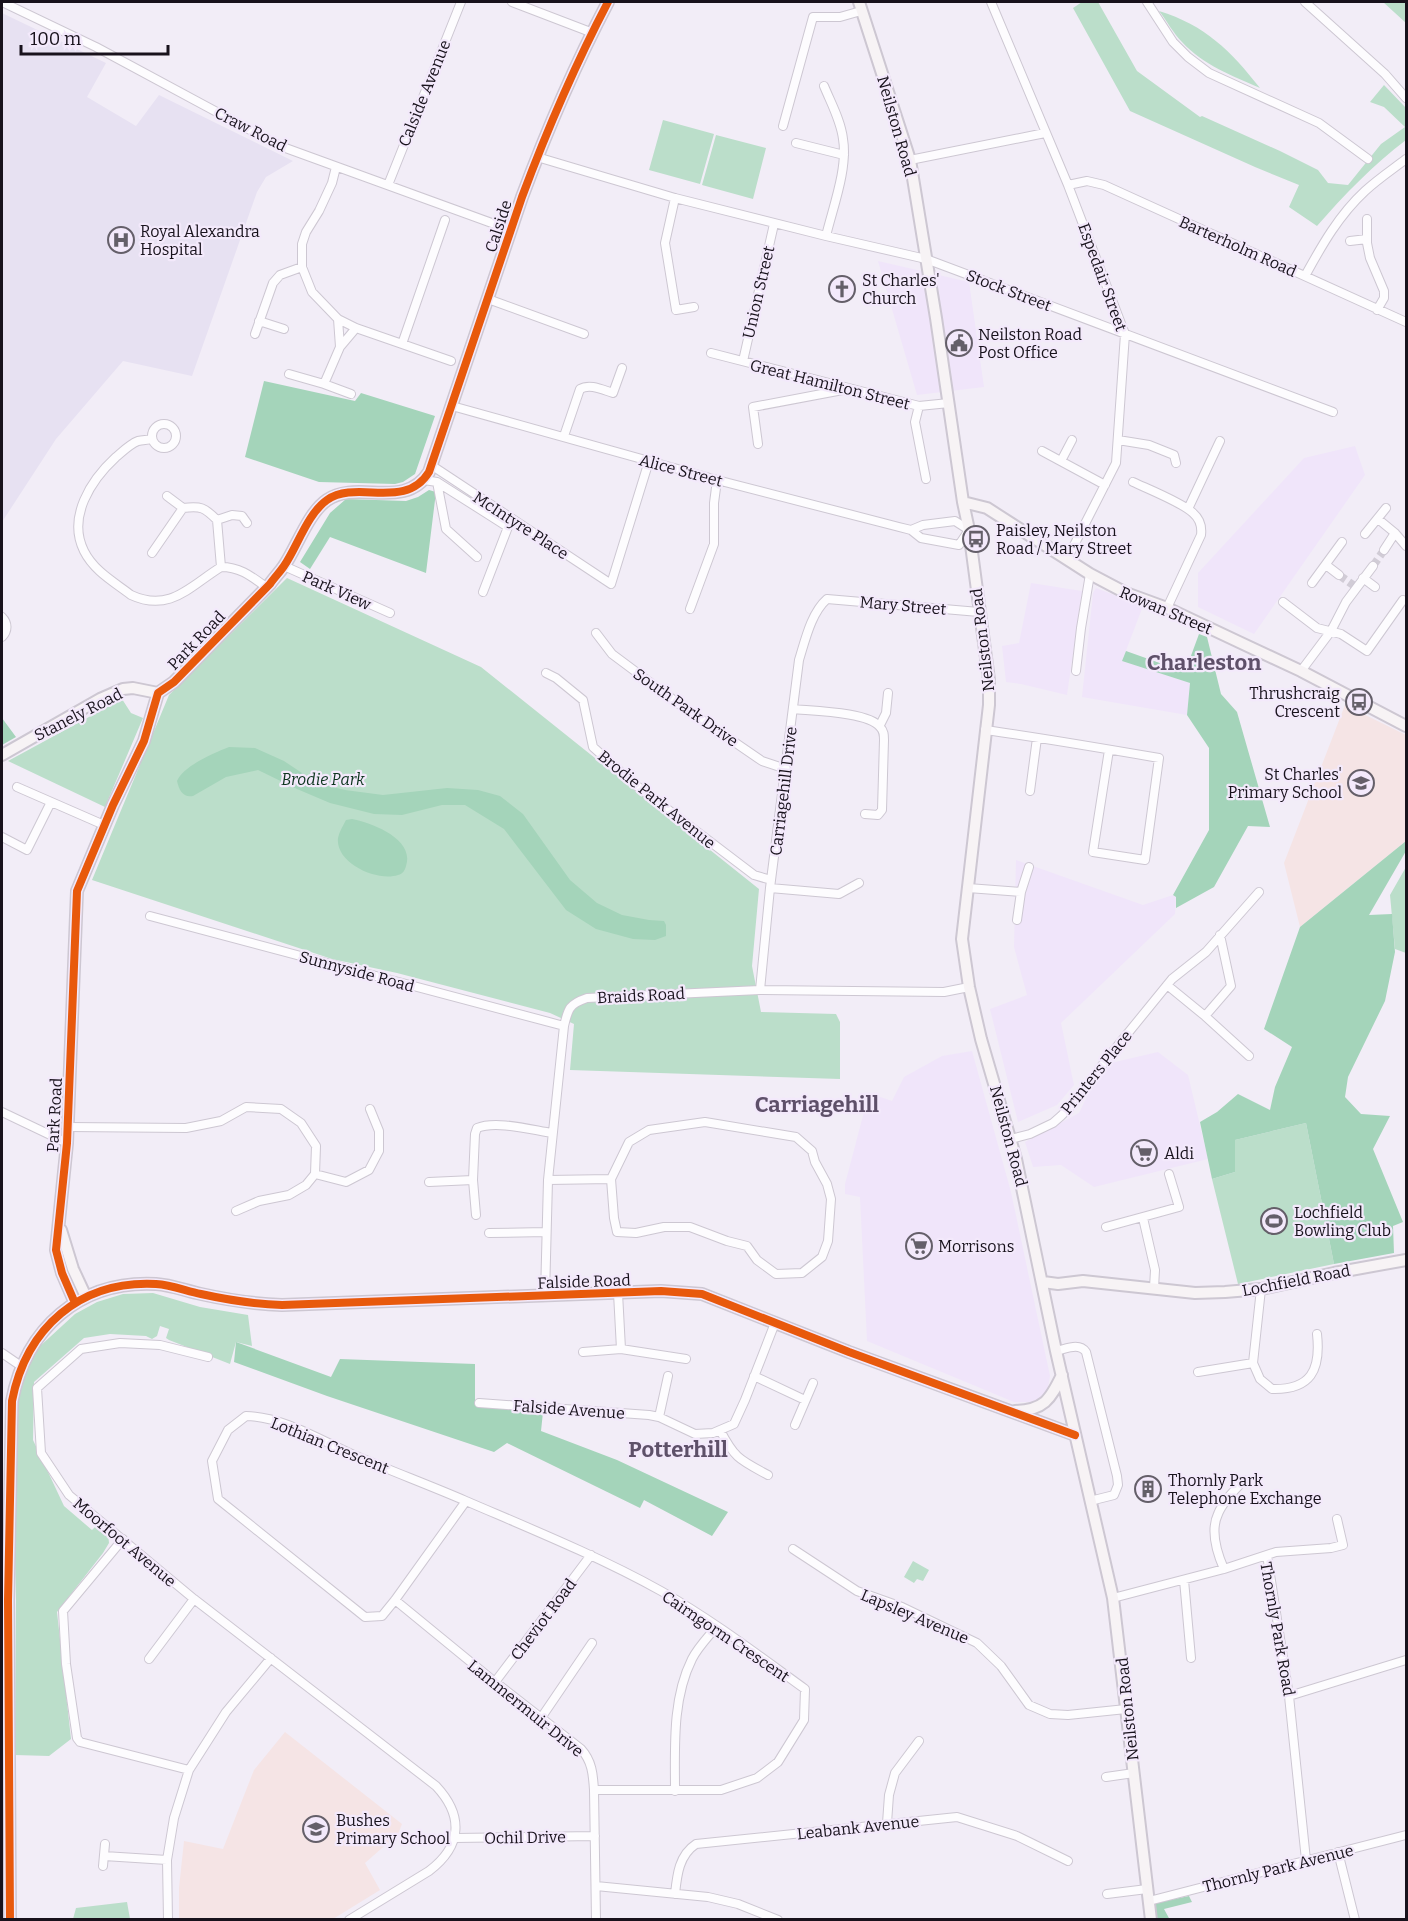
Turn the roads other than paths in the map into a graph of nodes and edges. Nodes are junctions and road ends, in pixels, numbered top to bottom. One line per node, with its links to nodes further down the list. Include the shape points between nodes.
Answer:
1 (2, 2): 20 (street, Craw Road, via 96,47 280,146)
2 (461, 2): 21 (street, Calside Avenue)
3 (512, 2): 9 (street)
4 (608, 2): 9 (street, Calside)
5 (991, 2): 13 (street, Espedair Street)
6 (1147, 2): 17 (street, via 1173,42 1209,73 1319,123)
7 (1305, 2): 11 (street)
8 (860, 6): 12 (street, via 840,17 813,17); 19 (street, Neilston Road)
9 (593, 33): 16 (street, Calside)
10 (824, 86): 15 (street, via 842,130)
11 (1407, 98)
12 (783, 126)
13 (1045, 133): 19 (street); 22 (street, Espedair Street)
14 (796, 143): 15 (street)
15 (844, 155): 28 (street)
16 (537, 157): 23 (street, Stock Street); 27 (street, Calside)
17 (1368, 159)
18 (1407, 159): 33 (street, via 1365,190 1344,214 1324,239)
19 (910, 160): 31 (street, Neilston Road)
20 (336, 167): 21 (street, Craw Road); 32 (street, via 324,202 306,232)
21 (388, 184): 27 (street, Craw Road)
22 (1068, 184): 33 (street, Barterholm Road, via 1087,181 1104,185); 44 (street, Espedair Street)
23 (675, 198): 26 (street, Stock Street); 35 (street, via 665,243 666,257 676,310)
24 (1367, 219): 29 (street)
25 (445, 220): 45 (street)
26 (774, 224): 28 (street, Stock Street); 48 (street, Union Street)
27 (512, 230): 34 (street, Calside)
28 (826, 236): 31 (street, Stock Street)
29 (1367, 239): 30 (street); 36 (street, via 1370,258 1384,291)
30 (1350, 241)
31 (926, 259): 44 (street, Stock Street); 55 (street, Neilston Road)
32 (302, 267): 37 (street, via 312,292); 38 (street, via 273,283)
33 (1305, 276): 36 (street, Barterholm Road)
34 (488, 299): 43 (street); 56 (street, Calside)
35 (694, 307)
36 (1377, 310): 39 (street, Barterholm Road)
37 (338, 319): 40 (street); 46 (street)
38 (259, 321): 41 (street); 42 (street)
39 (1407, 322)
40 (356, 328): 45 (street); 46 (street)
41 (284, 329)
42 (255, 334)
43 (584, 334)
44 (1125, 334): 58 (street, Stock Street); 62 (street, Espedair Street)
45 (402, 344): 49 (street)
46 (340, 346): 52 (street)
47 (711, 353): 48 (street, Great Hamilton Street)
48 (743, 361): 53 (street, Great Hamilton Street)
49 (451, 362)
50 (622, 368): 59 (street, via 613,393 585,386 580,389)
51 (289, 374): 52 (street)
52 (324, 384): 54 (street)
53 (853, 388): 57 (street, Great Hamilton Street); 64 (street, via 753,407)
54 (351, 394)
55 (950, 403): 57 (street, Great Hamilton Street); 77 (street, Neilston Road)
56 (452, 406): 59 (street, Alice Street); 69 (street, Calside)
57 (919, 406): 70 (street, via 915,422)
58 (1333, 412)
59 (564, 436): 66 (street, Alice Street)
60 (152, 439): 97 (street, via 138,441 123,451 93,482 80,517 83,549 95,567 131,595 156,602 170,600)
61 (1072, 440): 67 (street)
62 (1118, 440): 68 (street, via 1149,445 1174,455); 75 (street, Espedair Street, via 1116,463)
63 (1221, 441): 80 (street)
64 (758, 444)
65 (1042, 451): 67 (street)
66 (649, 461): 69 (street, McIntyre Place, via 611,584); 72 (street, Alice Street)
67 (1061, 462): 75 (street)
68 (1176, 464)
69 (431, 465): 71 (street)
70 (926, 479)
71 (424, 480): 73 (street); 95 (street, Park Road, via 399,492 345,493 327,500)
72 (717, 480): 84 (street, Alice Street); 109 (street, via 714,544)
73 (437, 482): 92 (street, via 446,529); 104 (street, via 508,527)
74 (1133, 482): 80 (street)
75 (1105, 485): 93 (street, Espedair Street)
76 (167, 496): 78 (street)
77 (963, 502): 85 (street, Neilston Road); 93 (street, Rowan Street, via 987,508)
78 (183, 508): 82 (street, via 199,507); 91 (street)
79 (1386, 508): 81 (street)
80 (1188, 509): 108 (street, via 1199,521 1201,536)
81 (1378, 519): 86 (street); 87 (street)
82 (217, 520): 83 (street, via 242,516); 97 (street)
83 (247, 524)
84 (911, 530): 85 (street, Alice Street, via 955,521); 85 (street, Alice Street, via 921,538 959,545)
85 (969, 530): 110 (street, Neilston Road)
86 (1395, 533): 89 (street); 90 (street)
87 (1365, 534)
88 (1342, 542): 94 (street)
89 (1407, 546)
90 (1384, 550)
91 (152, 553)
92 (477, 557)
93 (1067, 558): 98 (street, Rowan Street)
94 (1326, 565): 99 (street); 101 (street)
95 (284, 566): 102 (street, Park Road); 111 (street, Park View)
96 (1373, 566): 100 (street)
97 (221, 567): 102 (street, via 233,567)
98 (1090, 574): 108 (street, Rowan Street); 116 (street)
99 (1339, 575)
100 (1363, 578): 103 (street); 113 (street)
101 (1312, 583)
102 (266, 587): 119 (street, Park Road, via 174,682)
103 (1376, 587)
104 (483, 592)
105 (826, 599): 110 (street, Mary Street); 121 (street, Carriagehill Drive, via 808,630 799,660)
106 (1403, 600): 113 (street, via 1367,651)
107 (1283, 602): 113 (street, via 1317,628)
108 (1167, 608): 117 (street, Rowan Street)
109 (690, 609)
110 (979, 612): 124 (street, Neilston Road, via 989,680)
111 (390, 613)
112 (2, 617): 115 (street, via 7,627)
113 (1331, 631): 117 (street)
114 (596, 633): 128 (street, South Park Drive, via 612,654 674,700 762,761)
115 (2, 637)
116 (1076, 670)
117 (1301, 671): 122 (street, Rowan Street)
118 (546, 673): 137 (street, Brodie Park Avenue, via 583,700 593,747 633,783)
119 (158, 693): 127 (street, Stanely Road, via 123,689); 133 (street, Park Road, via 144,741)
120 (888, 693): 123 (street)
121 (793, 709): 123 (street, via 865,717); 128 (street, Carriagehill Drive)
122 (1405, 723)
123 (880, 725): 132 (street, via 884,733 882,810 878,815)
124 (985, 730): 125 (street); 138 (street, Neilston Road)
125 (1037, 738): 126 (street); 130 (street)
126 (1109, 750): 126 (street, via 1159,758 1145,860 1093,852)
127 (2, 756)
128 (786, 769): 137 (street, Carriagehill Drive)
129 (17, 787): 131 (street)
130 (1030, 791)
131 (51, 802): 133 (street); 134 (street, via 27,850)
132 (865, 814)
133 (104, 825): 152 (street, Park Road, via 77,891)
134 (2, 837)
135 (1029, 867): 139 (street)
136 (859, 883): 137 (street, Brodie Park Avenue, via 839,894)
137 (771, 884): 146 (street, Carriagehill Drive)
138 (968, 888): 139 (street); 145 (street, Neilston Road, via 962,939)
139 (1021, 892): 142 (street)
140 (1259, 892): 143 (street, Printers Place)
141 (150, 916): 148 (street, Sunnyside Road)
142 (1017, 920)
143 (1220, 935): 144 (street, Printers Place); 147 (street, via 1231,986)
144 (1167, 985): 147 (street); 154 (street, Printers Place, via 1061,1116 1030,1134)
145 (969, 987): 146 (street, Braids Road, via 944,992); 154 (street, Neilston Road)
146 (760, 990): 148 (street, Braids Road, via 587,998 568,1009)
147 (1204, 1016): 149 (street)
148 (564, 1026): 153 (street, Braids Road)
149 (1250, 1056)
150 (370, 1109): 156 (street, via 379,1131 379,1151 369,1170 346,1182)
151 (2, 1112): 155 (street)
152 (68, 1126): 155 (street, Park Road); 156 (street, via 186,1128 221,1121 246,1107 281,1109 301,1123 316,1146)
153 (552, 1133): 159 (street, via 504,1126 477,1128); 160 (street, Braids Road)
154 (1011, 1139): 170 (street, Neilston Road)
155 (67, 1143): 165 (street, Park Road)
156 (315, 1174): 162 (street, via 290,1195 259,1201)
157 (1169, 1174): 164 (street, via 1179,1207)
158 (611, 1179): 158 (street, via 629,1142 649,1130 705,1122 796,1137 812,1151 827,1184 831,1199 828,1241 822,1257 802,1273 776,1274 757,1260 747,1246 690,1227 617,1232); 160 (street)
159 (472, 1180): 161 (street); 163 (street)
160 (548, 1180): 167 (street, Braids Road)
161 (429, 1182)
162 (236, 1211)
163 (476, 1215)
164 (1143, 1218): 166 (street); 171 (street, via 1155,1270)
165 (59, 1224): 175 (street, Park Road); 176 (street, Park Road, via 56,1250)
166 (1106, 1227)
167 (546, 1232): 168 (street); 174 (street, Braids Road)
168 (489, 1233)
169 (1407, 1260): 172 (street, Lochfield Road)
170 (1043, 1282): 171 (street, Lochfield Road, via 1083,1281); 180 (street, Neilston Road)
171 (1154, 1288): 172 (street, Lochfield Road, via 1195,1293)
172 (1261, 1289): 185 (street)
173 (618, 1293): 174 (street, Falside Road); 177 (street, Falside Road, via 702,1294); 179 (street)
174 (544, 1296): 175 (street, Falside Road, via 272,1305 244,1303 157,1284 131,1284)
175 (86, 1297): 176 (street, Falside Road)
176 (75, 1303): 186 (street, via 48,1324)
177 (775, 1323): 190 (street); 194 (street, Falside Road)
178 (1317, 1334): 185 (street, via 1317,1361 1312,1375 1302,1384 1272,1389 1260,1379)
179 (621, 1349): 181 (street); 184 (street)
180 (1056, 1351): 188 (street, Neilston Road); 203 (street, via 1078,1346 1086,1352 1117,1476 1114,1495)
181 (583, 1352)
182 (2, 1353): 186 (street)
183 (208, 1357): 205 (street, Moorfoot Avenue, via 160,1345 120,1343 81,1349 37,1388 41,1453 69,1495)
184 (686, 1359)
185 (1253, 1363): 187 (street)
186 (21, 1366): 196 (street)
187 (1198, 1372)
188 (1062, 1375): 194 (street, via 1042,1405); 199 (street, Neilston Road)
189 (668, 1376): 195 (street)
190 (754, 1376): 192 (street); 198 (street, via 734,1424)
191 (813, 1383): 192 (street)
192 (805, 1400): 197 (street)
193 (479, 1403): 195 (street, Falside Avenue)
194 (1009, 1412): 199 (street, Falside Road)
195 (659, 1417): 198 (street, Falside Avenue, via 695,1434)
196 (6, 1421): 220 (street)
197 (795, 1425)
198 (720, 1430): 200 (street, via 742,1461)
199 (1075, 1435): 203 (street, Neilston Road)
200 (768, 1475)
201 (1244, 1480): 209 (street, via 1215,1520)
202 (466, 1501): 207 (street, Cairngorm Crescent); 213 (street, Lothian Crescent); 213 (street, Lothian Crescent, via 259,1416 246,1416 228,1430 212,1461 218,1499 365,1617 382,1616)
203 (1090, 1501): 211 (street, Neilston Road)
204 (1337, 1519): 208 (street, via 1343,1545)
205 (123, 1539): 212 (street, Moorfoot Avenue); 226 (street, via 63,1611 77,1738 80,1742)
206 (793, 1549): 223 (street, Lapsley Avenue, via 857,1591 902,1607 976,1643 1001,1666 1029,1705 1050,1714 1068,1715)
207 (591, 1555): 214 (street, Cairngorm Crescent); 221 (street, Cheviot Road)
208 (1267, 1555): 209 (street, Thornly Park Road); 222 (street, Thornly Park Road)
209 (1224, 1569): 210 (street, Thornly Park Road)
210 (1184, 1580): 211 (street, Thornly Park Road); 217 (street)
211 (1113, 1598): 223 (street, Neilston Road)
212 (194, 1599): 216 (street, Moorfoot Avenue); 218 (street)
213 (395, 1600): 221 (street, Lammermuir Drive)
214 (717, 1626): 230 (street, via 692,1658 680,1691); 230 (street, Cairngorm Crescent, via 805,1689 804,1720 778,1762 757,1778 721,1790)
215 (592, 1643): 224 (street)
216 (271, 1658): 226 (street, via 226,1713); 234 (street, Moorfoot Avenue, via 436,1786 452,1806)
217 (1191, 1658)
218 (149, 1659)
219 (1407, 1660): 222 (street)
220 (5, 1664): 246 (street)
221 (495, 1682): 224 (street, Lammermuir Drive)
222 (1289, 1696): 239 (street, Thornly Park Road)
223 (1126, 1708): 227 (street, Neilston Road)
224 (541, 1718): 229 (street, Lammermuir Drive, via 585,1754)
225 (919, 1741): 231 (street, via 896,1773)
226 (189, 1770): 238 (street, via 174,1818)
227 (1134, 1773): 228 (street); 245 (street, Neilston Road)
228 (1106, 1777)
229 (594, 1790): 230 (street, Cairngorm Crescent); 233 (street, Lammermuir Drive)
230 (675, 1791)
231 (887, 1823): 240 (street, Leabank Avenue, via 957,1817 1017,1836); 243 (street, Leabank Avenue, via 696,1844 682,1861)
232 (1407, 1835): 236 (street, Thornly Park Avenue)
233 (595, 1836): 234 (street, Ochil Drive); 242 (street, Lammermuir Drive)
234 (454, 1838): 249 (street, via 440,1862)
235 (105, 1844): 237 (street)
236 (1338, 1852): 239 (street, Thornly Park Avenue); 253 (street)
237 (104, 1856): 238 (street); 241 (street)
238 (167, 1860): 248 (street)
239 (1306, 1860): 245 (street, Thornly Park Avenue)
240 (1068, 1861)
241 (103, 1866)
242 (596, 1886): 243 (street); 250 (street, Lammermuir Drive)
243 (675, 1894): 251 (street, via 738,1904)
244 (1107, 1894): 245 (street, Thornly Park Avenue)
245 (1148, 1895): 252 (street, Neilston Road)
246 (5, 1905): 247 (street)
247 (9, 1920)
248 (168, 1920)
249 (349, 1920)
250 (596, 1920)
251 (778, 1920)
252 (1150, 1920)
253 (1355, 1920)

